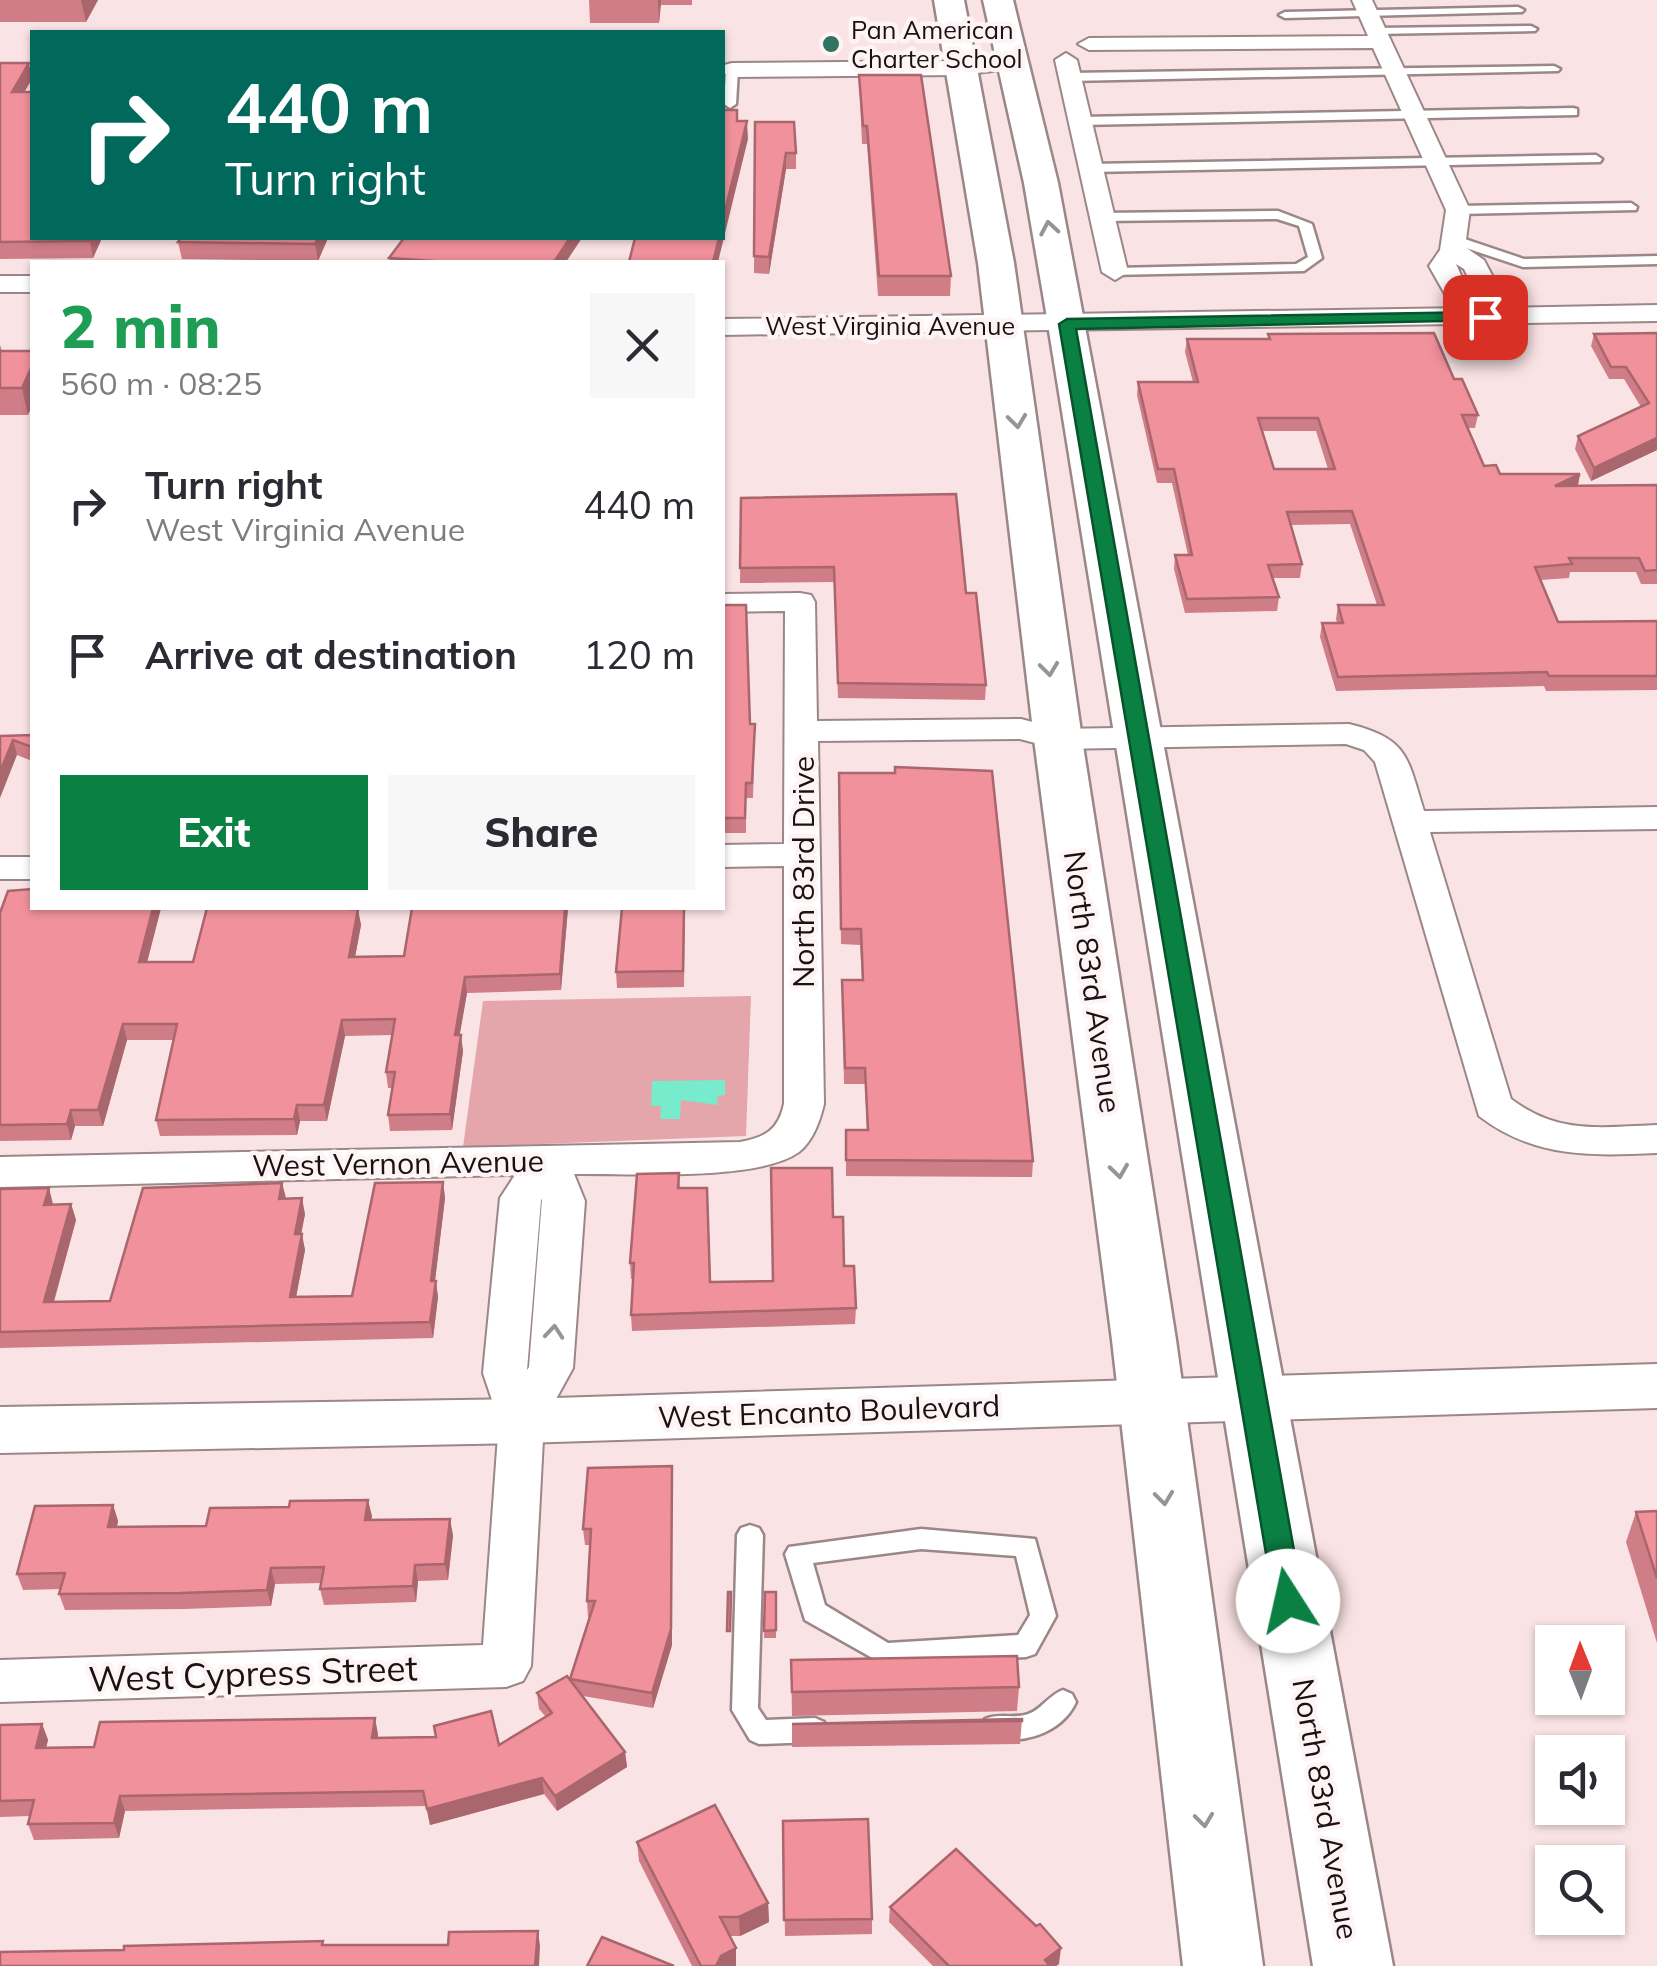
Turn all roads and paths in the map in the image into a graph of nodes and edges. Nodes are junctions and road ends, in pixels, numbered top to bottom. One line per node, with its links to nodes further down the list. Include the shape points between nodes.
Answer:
1 (949, 0): 9 (main road, North 83rd Avenue)
2 (998, 0): 8 (main road, North 83rd Avenue)
3 (1518, 10): 5 (lane)
4 (1285, 15): 5 (lane)
5 (1372, 22): 6 (lane); 7 (street); 13 (street)
6 (1531, 29)
7 (1089, 44)
8 (1010, 63): 9 (street); 31 (main road, North 83rd Avenue, one-way to 8)
9 (960, 68): 12 (street); 32 (main road, North 83rd Avenue)
10 (1067, 68): 13 (lane); 17 (street)
11 (1554, 69): 13 (lane)
12 (732, 70): 14 (lane)
13 (1395, 72): 16 (street)
14 (730, 104)
15 (1573, 112): 16 (lane)
16 (1416, 116): 17 (lane); 19 (street)
17 (1080, 121): 20 (street)
18 (1596, 159): 19 (lane)
19 (1437, 161): 20 (lane); 22 (street)
20 (1091, 168): 23 (street)
21 (1631, 207): 22 (lane)
22 (1458, 210): 24 (street)
23 (1102, 218): 26 (street); 26 (lane, via 1278,216 1305,224 1315,258 1299,268)
24 (1453, 244): 25 (lane, via 1523,264); 29 (street, via 1475,266 1491,298)
25 (1657, 260)
26 (1115, 272)
27 (0, 284): 28 (street)
28 (30, 284)
29 (1481, 310): 30 (street, West Virginia Avenue); 31 (street, West Virginia Avenue)
30 (1657, 314)
31 (1067, 324): 32 (street, West Virginia Avenue); 35 (main road, North 83rd Avenue)
32 (1004, 325): 33 (street, West Virginia Avenue); 36 (main road, North 83rd Avenue, one-way to 36)
33 (725, 327)
34 (725, 603): 37 (street, North 83rd Drive, via 800,602)
35 (1139, 738): 36 (street); 39 (street, via 1350,734 1376,743 1391,759); 51 (main road, North 83rd Avenue)
36 (1058, 739): 37 (street, via 1026,750 920,740); 52 (main road, North 83rd Avenue, one-way to 52)
37 (804, 741): 40 (street, North 83rd Drive)
38 (1657, 818): 39 (street)
39 (1409, 822): 45 (street, via 1492,1106 1518,1128 1556,1141)
40 (804, 855): 41 (street); 44 (street, North 83rd Drive, via 804,1104)
41 (725, 856)
42 (0, 868): 43 (street)
43 (30, 868)
44 (792, 1139): 46 (street, West Vernon Avenue, via 773,1151 740,1156)
45 (1657, 1139)
46 (548, 1160): 47 (street, West Vernon Avenue); 48 (street, via 564,1202); 49 (street, via 522,1198)
47 (0, 1172)
48 (559, 1270): 49 (street); 53 (street, one-way to 48, via 551,1368)
49 (515, 1272): 53 (street, via 505,1373)
50 (1657, 1386): 51 (street, West Encanto Boulevard)
51 (1254, 1400): 52 (street, West Encanto Boulevard); 62 (main road, North 83rd Avenue)
52 (1150, 1401): 53 (street, West Encanto Boulevard); 61 (main road, North 83rd Avenue, one-way to 61)
53 (522, 1421): 54 (street, West Encanto Boulevard); 57 (street, West Cypress Street, via 506,1666)
54 (0, 1430)
55 (750, 1535): 60 (lane, via 745,1710 758,1732)
56 (798, 1554): 56 (lane, via 814,1612 886,1654 1026,1646 1043,1616 1026,1546 921,1539)
57 (0, 1682)
58 (1063, 1702): 59 (lane, via 1035,1726)
59 (958, 1727)
60 (843, 1729)
61 (1223, 1966)
62 (1353, 1966)

